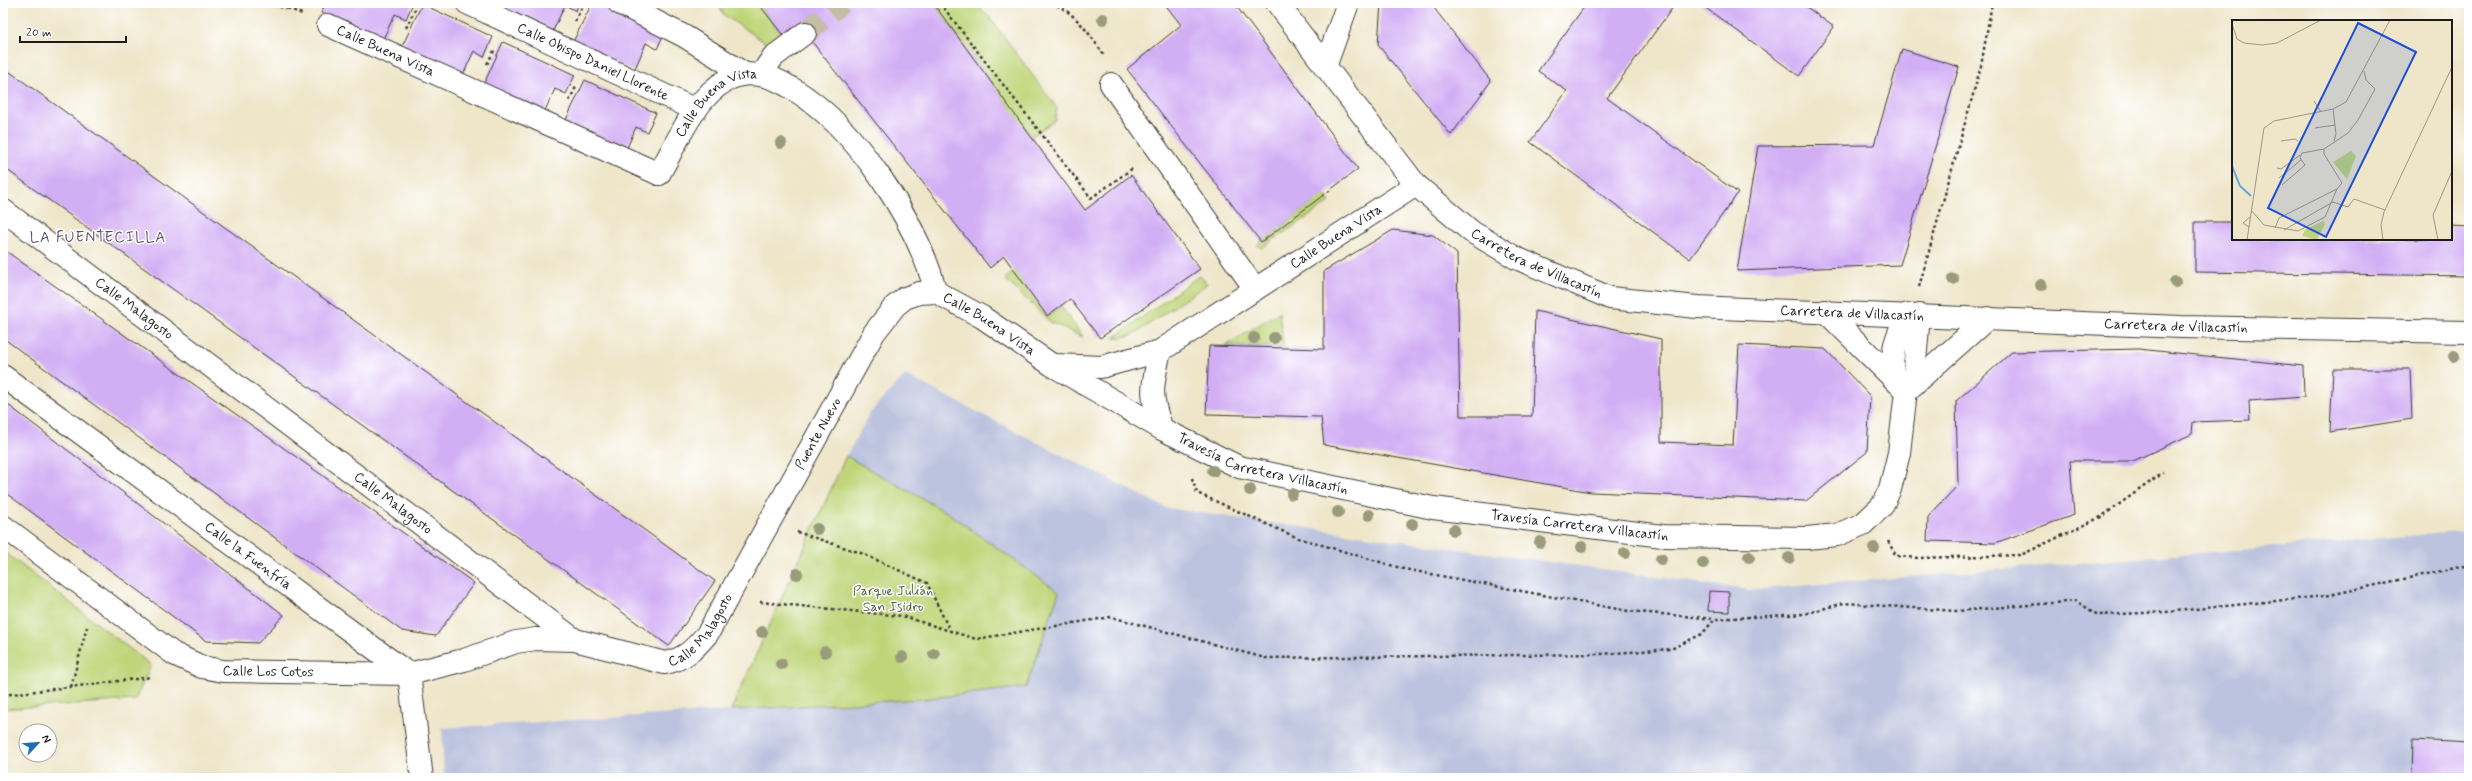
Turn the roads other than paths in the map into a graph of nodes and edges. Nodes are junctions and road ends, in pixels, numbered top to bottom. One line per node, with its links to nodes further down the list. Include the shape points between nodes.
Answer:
1 (467, 3): 10 (street, Calle Obispo Daniel Llorente)
2 (619, 3): 8 (street)
3 (1277, 3): 7 (street, Carretera de Villacastín)
4 (1348, 3): 7 (street)
5 (328, 25): 10 (street, Calle Buena Vista, via 659,174)
6 (805, 33): 8 (street)
7 (1325, 67): 11 (street, Carretera de Villacastín)
8 (753, 74): 10 (street, Calle Buena Vista, via 728,80 714,89); 14 (street, Calle Buena Vista, via 778,80 808,98 847,133 908,225 930,271)
9 (1111, 84): 13 (street)
10 (696, 110)
11 (1416, 185): 13 (street, Calle Buena Vista); 15 (street, Carretera de Villacastín, via 1472,232 1516,258 1610,298 1697,307)
12 (3, 210): 26 (street, Calle Malagosto)
13 (1255, 289): 19 (street, Calle Buena Vista)
14 (936, 292): 20 (street, Calle Buena Vista, via 982,317); 25 (street, Puente Nuevo, via 919,293 906,298 895,306 874,333)
15 (1825, 311): 16 (street, Carretera de Villacastín); 22 (street)
16 (1912, 314): 17 (street, Carretera de Villacastín); 22 (street, Travesía Carretera Villacastín)
17 (1988, 318): 18 (street, Carretera de Villacastín, via 2181,327); 22 (street)
18 (2469, 332)
19 (1160, 351): 20 (street, Calle Buena Vista, via 1101,368); 23 (street, via 1153,382 1152,404)
20 (1052, 365): 23 (street, Calle Buena Vista)
21 (3, 376): 27 (street, Calle la Fuenfría)
22 (1904, 385): 23 (street, Travesía Carretera Villacastín, via 1896,469 1882,506 1863,524 1848,532 1807,538 1663,536 1433,508 1239,467)
23 (1162, 429)
24 (3, 526): 27 (street, Calle Los Cotos, via 174,654 202,667 223,671)
25 (761, 534): 26 (street, Calle Malagosto, via 708,632 688,655 665,663)
26 (575, 640): 27 (street, Calle Los Cotos, via 536,639 516,642 464,660)
27 (409, 674): 28 (street)
28 (422, 778)

